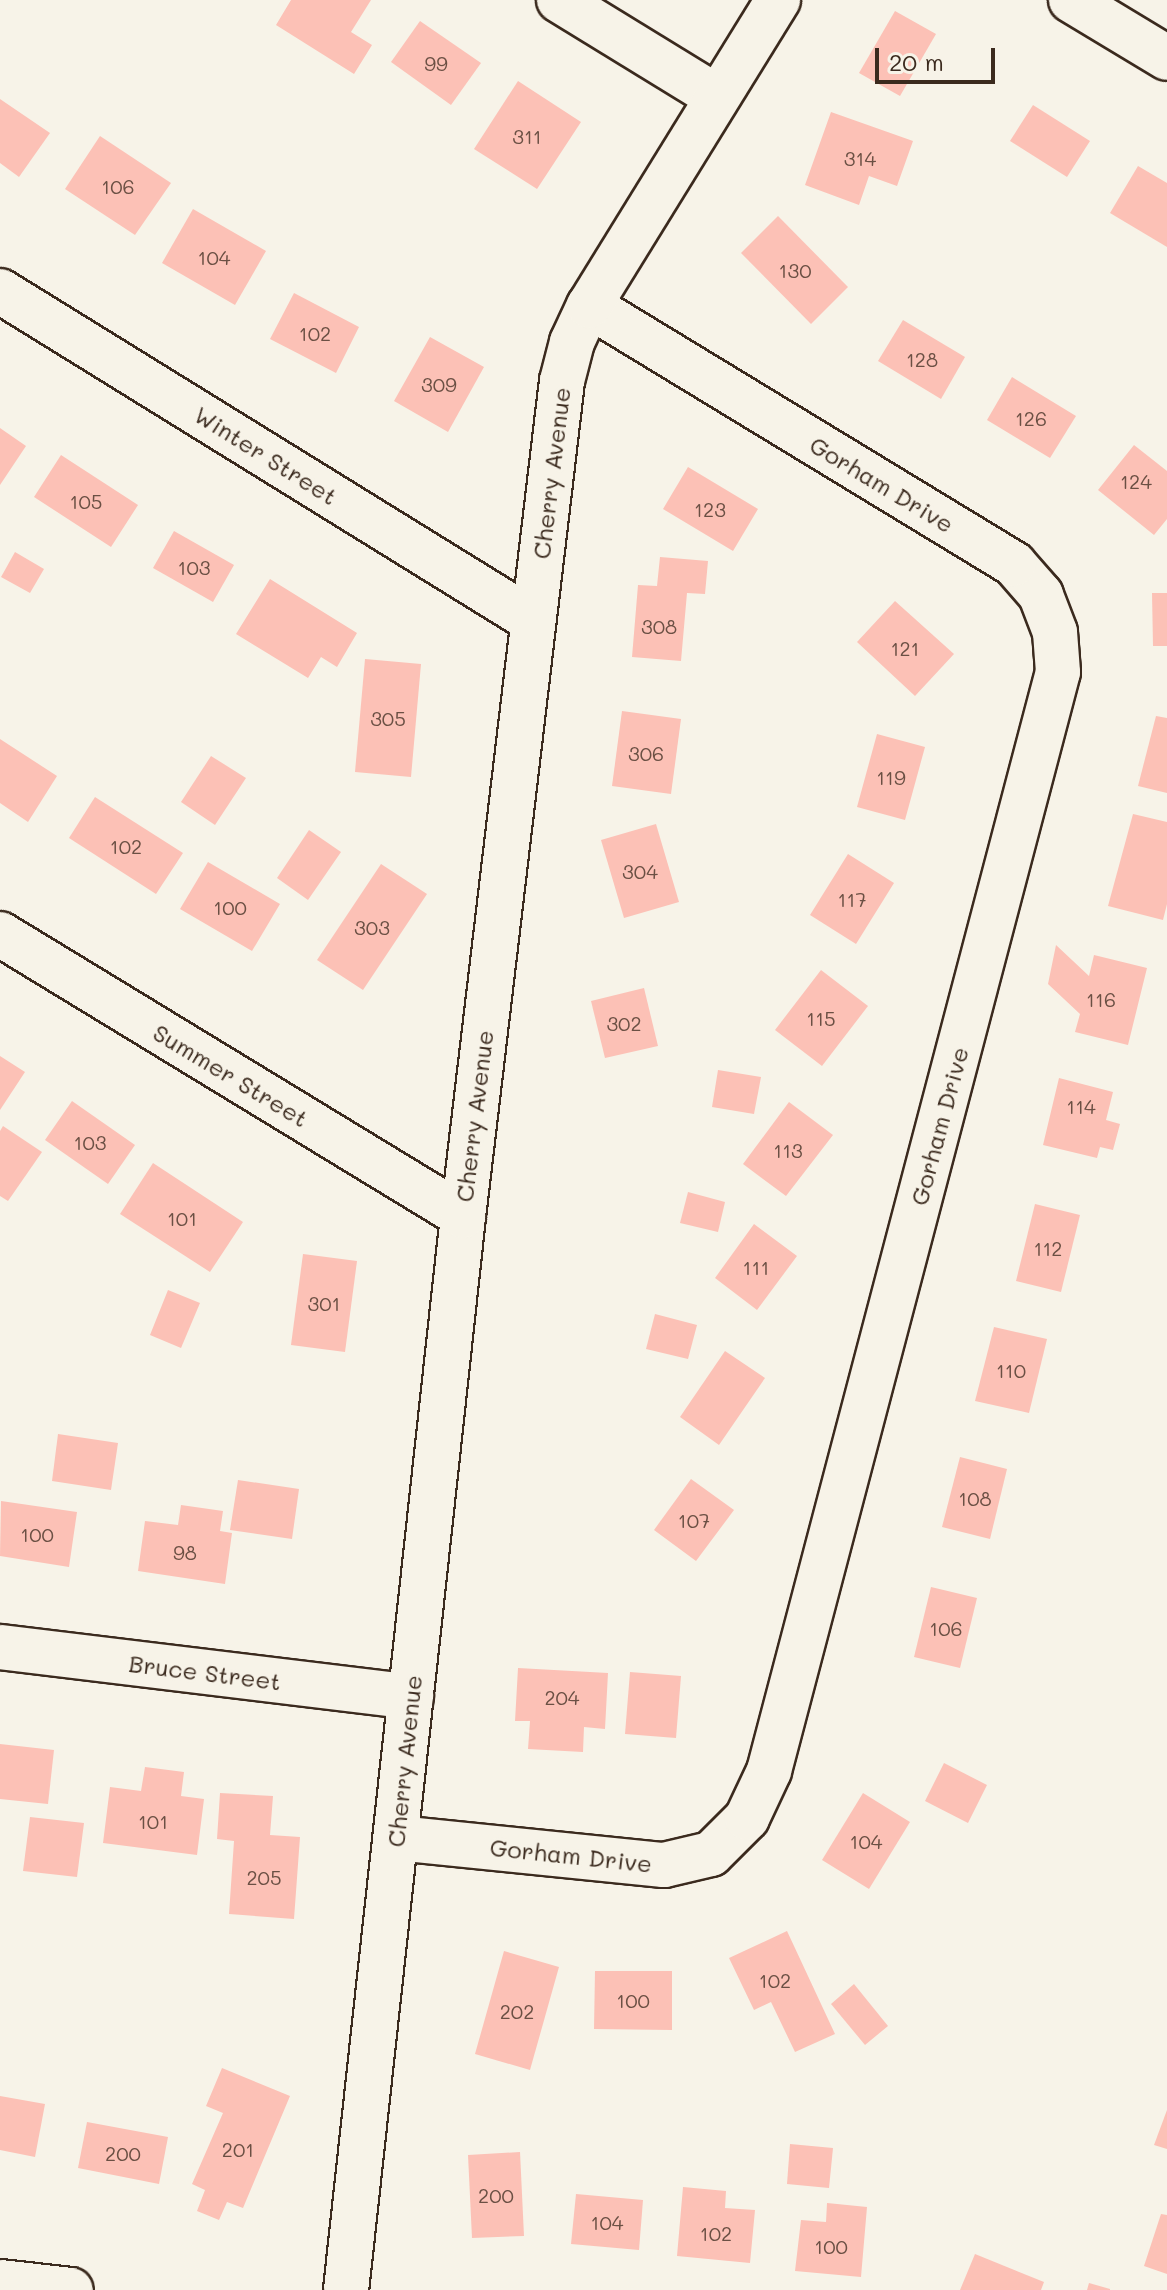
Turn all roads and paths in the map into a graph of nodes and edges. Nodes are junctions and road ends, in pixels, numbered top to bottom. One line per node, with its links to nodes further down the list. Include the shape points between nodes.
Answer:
1 (559, 0): 5 (street)
2 (778, 0): 5 (street, Cherry Avenue)
3 (1071, 0): 4 (street)
4 (1167, 58)
5 (717, 97): 7 (street, Cherry Avenue)
6 (0, 291): 8 (street, Winter Street)
7 (589, 306): 8 (street, Cherry Avenue, via 562,381); 13 (street, Gorham Drive, via 1014,564 1041,595 1055,632 1058,672 769,1771 747,1818 711,1854 664,1865)
8 (532, 620): 10 (street, Cherry Avenue)
9 (0, 934): 10 (street, Summer Street)
10 (463, 1216): 12 (street, Cherry Avenue)
11 (0, 1647): 12 (street, Bruce Street)
12 (411, 1697): 13 (street, Cherry Avenue)
13 (397, 1838): 16 (street, Cherry Avenue)
14 (0, 2282): 15 (street)
15 (71, 2290)
16 (346, 2290)

